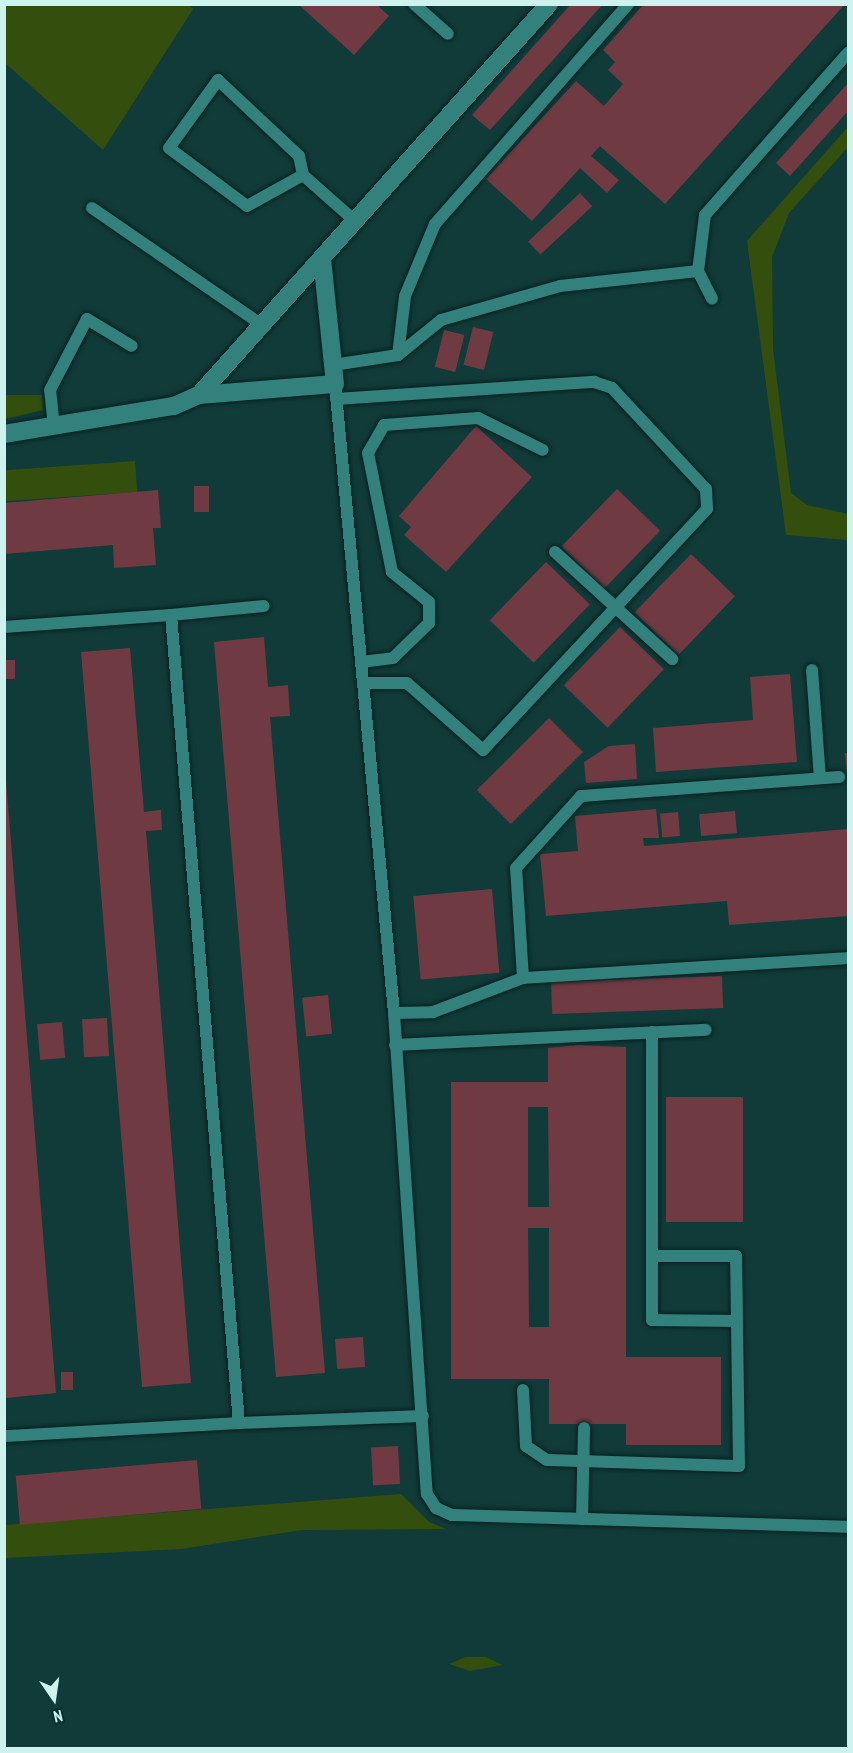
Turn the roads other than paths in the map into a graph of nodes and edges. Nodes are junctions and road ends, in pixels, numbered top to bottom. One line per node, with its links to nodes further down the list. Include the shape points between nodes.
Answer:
1 (414, 4): 4 (lane)
2 (549, 4): 8 (street)
3 (628, 4): 14 (lane, via 435,224 405,296)
4 (448, 34)
5 (849, 53): 10 (lane, via 705,215)
6 (303, 175): 6 (lane, via 299,156 218,80 169,148 247,206); 8 (lane)
7 (92, 208): 12 (lane)
8 (355, 221): 9 (street)
9 (322, 259): 12 (street); 15 (street)
10 (698, 271): 11 (lane); 14 (lane, via 549,290 441,320)
11 (712, 299)
12 (262, 325): 17 (street)
13 (132, 346): 18 (lane, via 87,319 50,390)
14 (398, 355): 15 (lane)
15 (333, 365): 16 (street)
16 (335, 392): 17 (street); 23 (lane, via 574,379 612,388 706,489 707,510); 27 (lane)
17 (199, 395): 18 (street, via 174,406)
18 (54, 427): 19 (street)
19 (4, 434)
20 (543, 450): 27 (lane, via 478,418 384,425 368,453 392,572 429,602 429,623 393,658)
21 (555, 552): 23 (lane, via 608,604)
22 (264, 606): 24 (lane)
23 (616, 606): 26 (lane); 29 (lane, via 483,750 406,683)
24 (171, 615): 25 (lane); 42 (lane)
25 (4, 627)
26 (672, 659)
27 (361, 662): 29 (lane)
28 (812, 670): 31 (lane)
29 (363, 683): 34 (lane)
30 (839, 777): 31 (lane)
31 (820, 778): 33 (lane, via 581,796 516,868)
32 (849, 958): 33 (lane)
33 (523, 978): 34 (lane, via 433,1012)
34 (394, 1013): 37 (lane)
35 (706, 1030): 36 (lane)
36 (652, 1032): 37 (lane); 38 (lane)
37 (396, 1045): 41 (lane)
38 (652, 1256): 39 (lane, via 652,1320); 39 (lane, via 736,1256)
39 (736, 1321): 45 (lane, via 739,1466)
40 (524, 1390): 45 (lane, via 526,1446 547,1460)
41 (423, 1416): 42 (lane); 46 (lane, via 427,1494 435,1508 452,1515)
42 (239, 1423): 44 (lane)
43 (584, 1428): 45 (lane)
44 (4, 1436)
45 (583, 1464): 46 (lane)
46 (582, 1519): 47 (lane)
47 (849, 1527)

